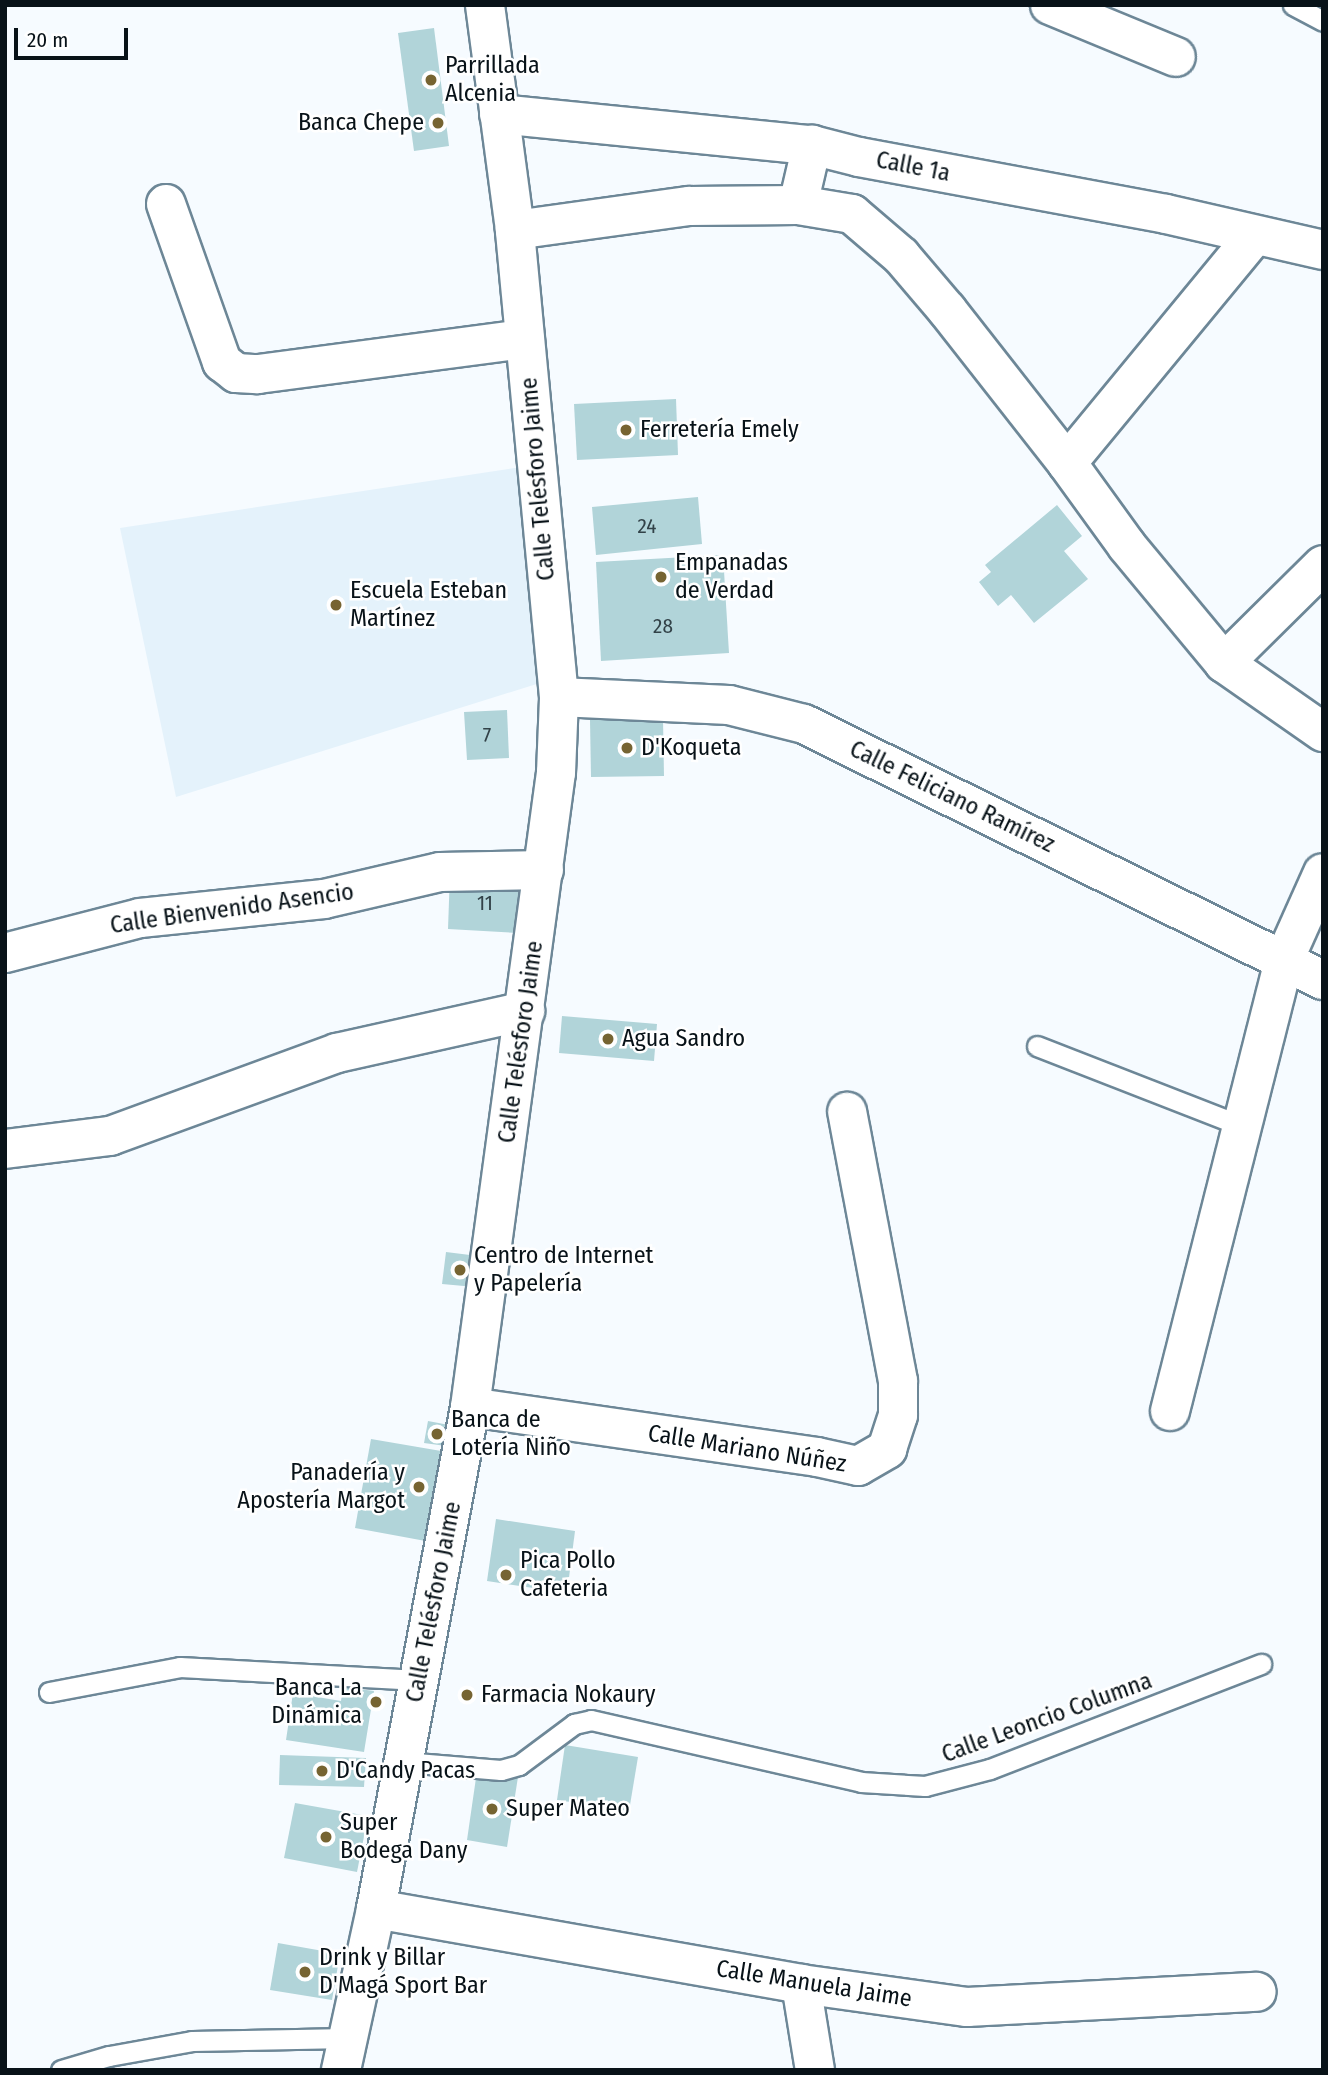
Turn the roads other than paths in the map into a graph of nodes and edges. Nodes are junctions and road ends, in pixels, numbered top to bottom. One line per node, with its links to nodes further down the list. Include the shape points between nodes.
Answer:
1 (485, 5): 6 (street, Calle Telésforo Jaime)
2 (1050, 5): 5 (street)
3 (1293, 5): 4 (lane)
4 (1323, 21)
5 (1176, 57)
6 (499, 114): 7 (street, Calle 1a); 10 (street, Calle Telésforo Jaime)
7 (812, 145): 9 (street); 11 (street, Calle 1a, via 1166,214)
8 (166, 204): 13 (street, via 222,362 236,373 258,374)
9 (798, 205): 10 (street, via 689,206); 14 (street, via 852,214 901,256)
10 (515, 230): 13 (street, Calle Telésforo Jaime)
11 (1254, 236): 12 (street, Calle 1a); 14 (street)
12 (1323, 250)
13 (525, 339): 17 (street, Calle Telésforo Jaime)
14 (1067, 463): 16 (street, via 1127,546)
15 (1323, 565): 16 (street)
16 (1224, 663): 18 (street)
17 (559, 698): 19 (street, Calle Telésforo Jaime, via 556,773); 22 (street, Calle Feliciano Ramírez, via 729,705 804,724)
18 (1323, 732)
19 (544, 870): 21 (street, Calle Bienvenido Asencio, via 440,872 324,899 140,918); 24 (street, Calle Telésforo Jaime)
20 (1323, 873): 22 (street)
21 (5, 953)
22 (1284, 960): 23 (street, Calle Feliciano Ramírez); 27 (street)
23 (1323, 980)
24 (525, 1011): 28 (street, via 337,1053 110,1136); 29 (street, Calle Telésforo Jaime)
25 (1037, 1046): 27 (lane)
26 (847, 1112): 29 (street, Calle Mariano Núñez, via 898,1381 898,1415 887,1449 858,1466)
27 (1242, 1126): 30 (street)
28 (5, 1149)
29 (470, 1407): 32 (street, Calle Telésforo Jaime)
30 (1170, 1411)
31 (1261, 1664): 34 (lane, Calle Leoncio Columna, via 990,1769 925,1786 861,1782 591,1720 574,1724 519,1765 501,1770)
32 (419, 1681): 33 (lane, via 180,1667); 34 (street, Calle Telésforo Jaime)
33 (48, 1692)
34 (404, 1762): 35 (street, Calle Telésforo Jaime)
35 (376, 1909): 36 (street, Calle Manuela Jaime); 38 (street, Calle Telésforo Jaime)
36 (801, 1984): 37 (street, Calle Manuela Jaime, via 967,2007); 40 (street)
37 (1257, 1992)
38 (344, 2054): 39 (lane, via 192,2041)
39 (61, 2070)
40 (815, 2070)

